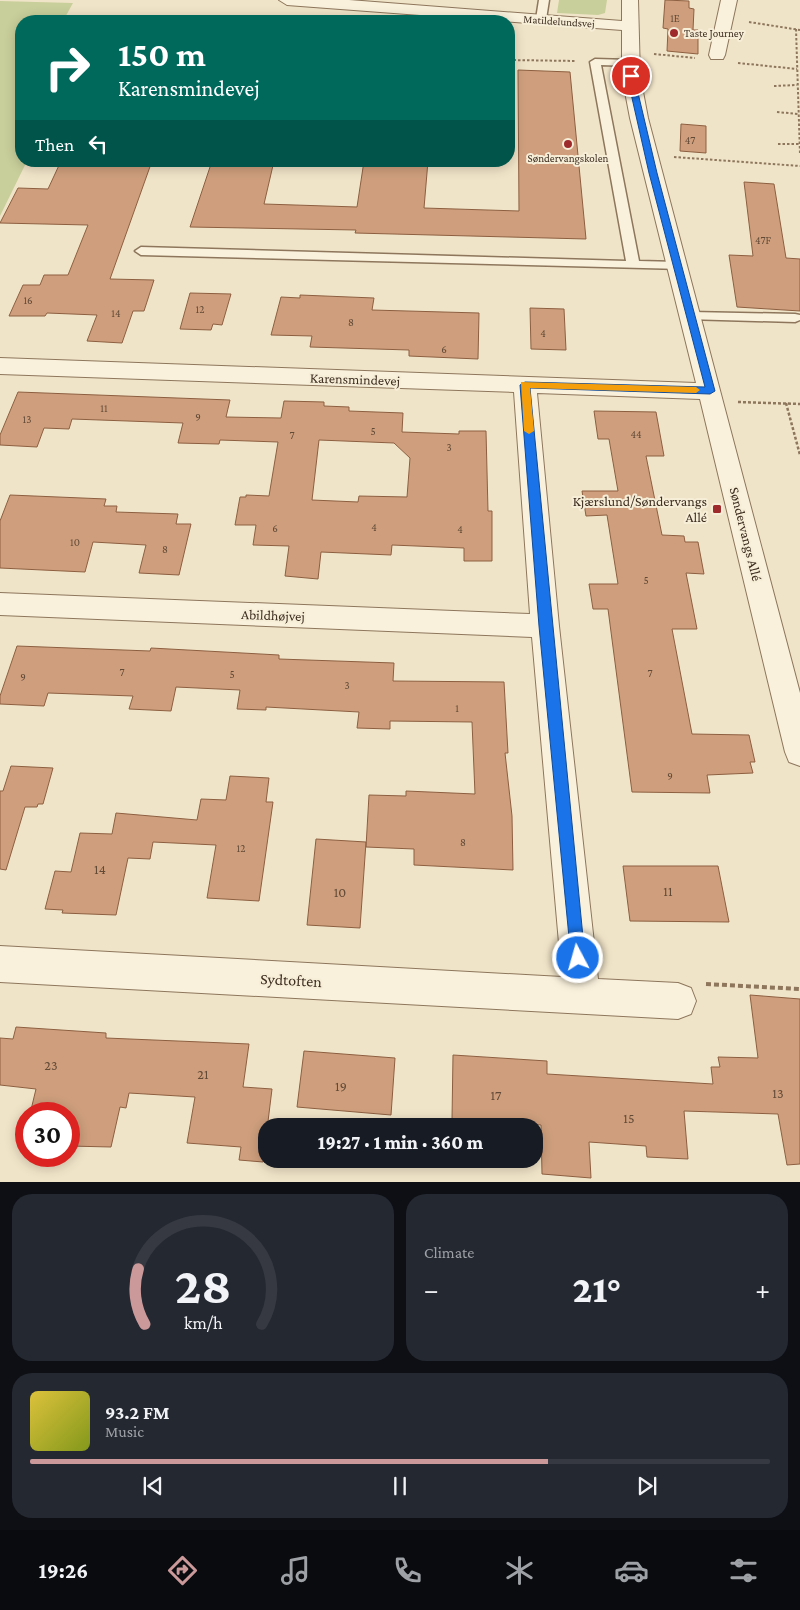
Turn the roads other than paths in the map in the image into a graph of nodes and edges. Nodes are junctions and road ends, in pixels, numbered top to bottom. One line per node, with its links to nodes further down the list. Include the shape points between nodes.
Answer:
1 (287, 0): 5 (street, Matildelundsvej)
2 (544, 0): 8 (lane)
3 (630, 0): 9 (street, Søndervangs Allé)
4 (729, 0): 10 (street)
5 (310, 1): 6 (street, Matildelundsvej)
6 (490, 15)
7 (515, 17): 8 (street, Matildelundsvej)
8 (541, 19): 9 (street, Matildelundsvej)
9 (629, 26): 11 (street, Søndervangs Allé)
10 (717, 55)
11 (630, 63): 13 (lane, via 595,62); 14 (street, Søndervangs Allé, via 649,155)
12 (141, 251): 13 (lane)
13 (633, 264): 14 (lane)
14 (678, 266): 15 (street, Søndervangs Allé)
15 (691, 316): 16 (lane); 19 (street, Søndervangs Allé)
16 (795, 318)
17 (0, 366): 18 (street, Karensmindevej)
18 (525, 385): 19 (street, Karensmindevej); 21 (street)
19 (712, 396): 22 (street, Søndervangs Allé)
20 (0, 604): 21 (street, Abildhøjvej)
21 (545, 626): 24 (street)
22 (800, 752)
23 (0, 964): 24 (street, Sydtoften)
24 (582, 996): 25 (street, Sydtoften)
25 (678, 1001)

